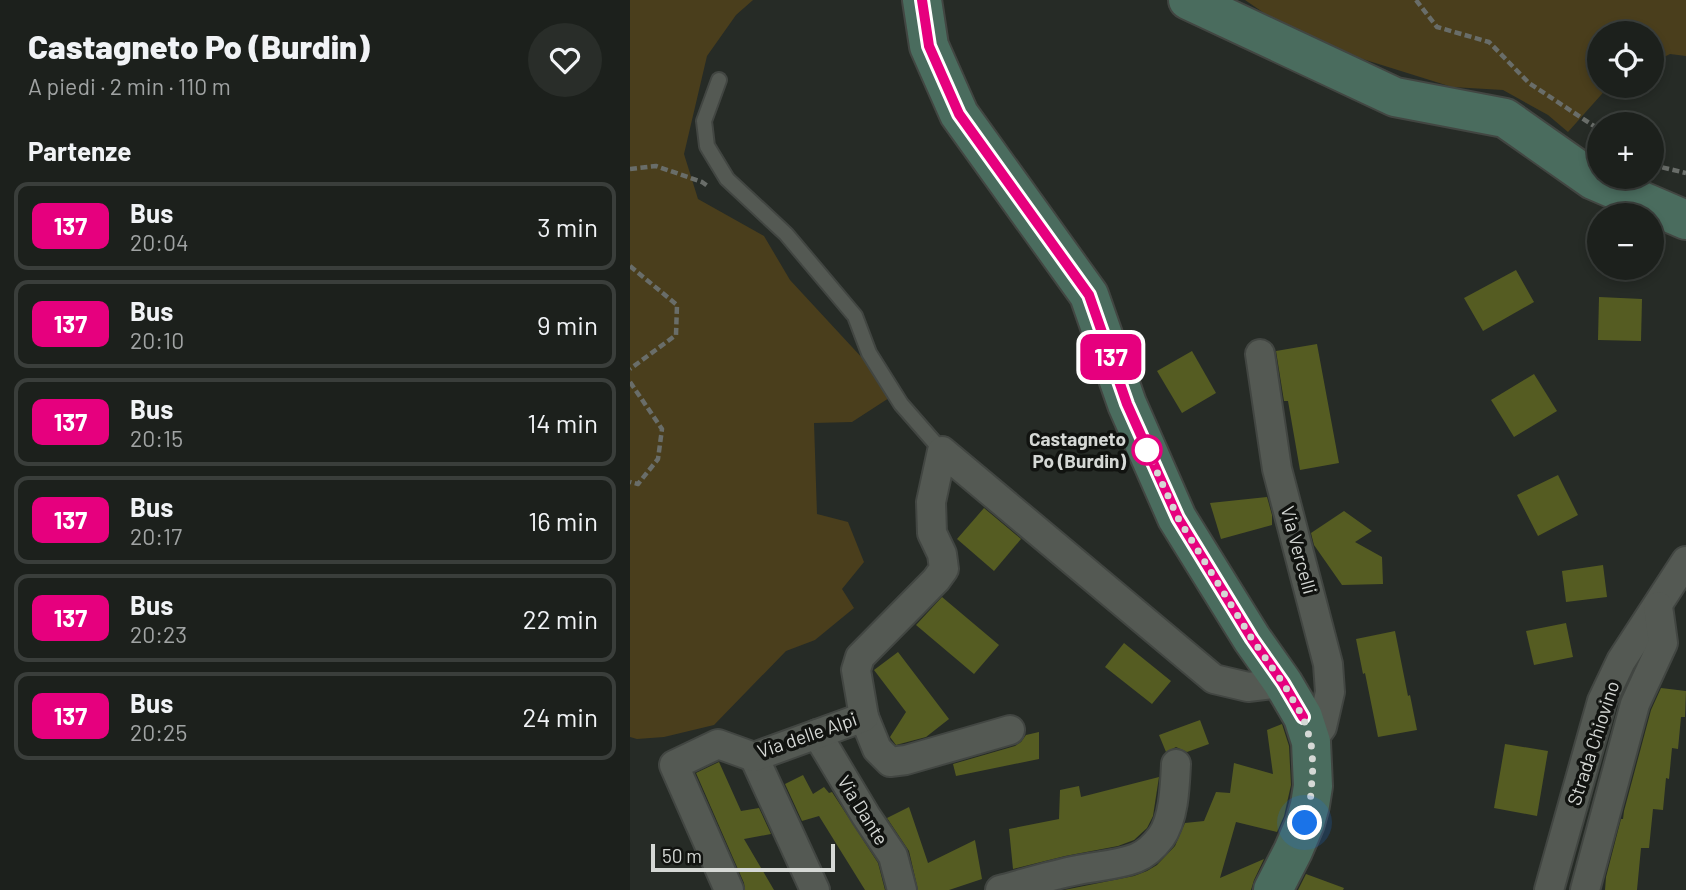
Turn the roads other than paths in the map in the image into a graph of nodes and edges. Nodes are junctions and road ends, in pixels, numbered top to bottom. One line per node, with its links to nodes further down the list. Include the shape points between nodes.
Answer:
1 (922, 0): 9 (street, via 929,46 959,114 1089,295 1127,404 1178,518)
2 (1188, 0): 4 (street, via 1395,97 1505,118 1593,180)
3 (719, 80): 6 (lane, via 704,121 707,146 727,178 786,234 855,316 869,353 901,404)
4 (1686, 220)
5 (1260, 354): 11 (street, Via Vercelli, via 1278,469 1328,664 1330,692 1322,727)
6 (942, 452): 9 (street, via 1214,678 1248,687); 10 (street, Via delle Alpi, via 931,502 932,533 944,569 860,657 856,670)
7 (1686, 561): 8 (street, Strada Chiovino)
8 (1658, 606): 21 (street, Strada Chiovino, via 1621,661 1602,701); 22 (street, Strada Chiovino, via 1663,643 1635,704)
9 (1283, 683): 11 (street)
10 (864, 717): 12 (street, via 877,749 890,762); 13 (street, Via delle Alpi)
11 (1307, 729): 20 (street, via 1313,766 1310,805)
12 (1010, 730)
13 (817, 734): 14 (street, Via delle Alpi); 18 (street, Via Dante, via 893,856)
14 (754, 757): 16 (street, Via delle Alpi, via 718,744 674,765); 17 (street)
15 (1177, 764): 19 (street, via 1167,827 1146,853)
16 (729, 890)
17 (815, 890)
18 (902, 890)
19 (1000, 890)
20 (1273, 890)
21 (1549, 890)
22 (1585, 890)

